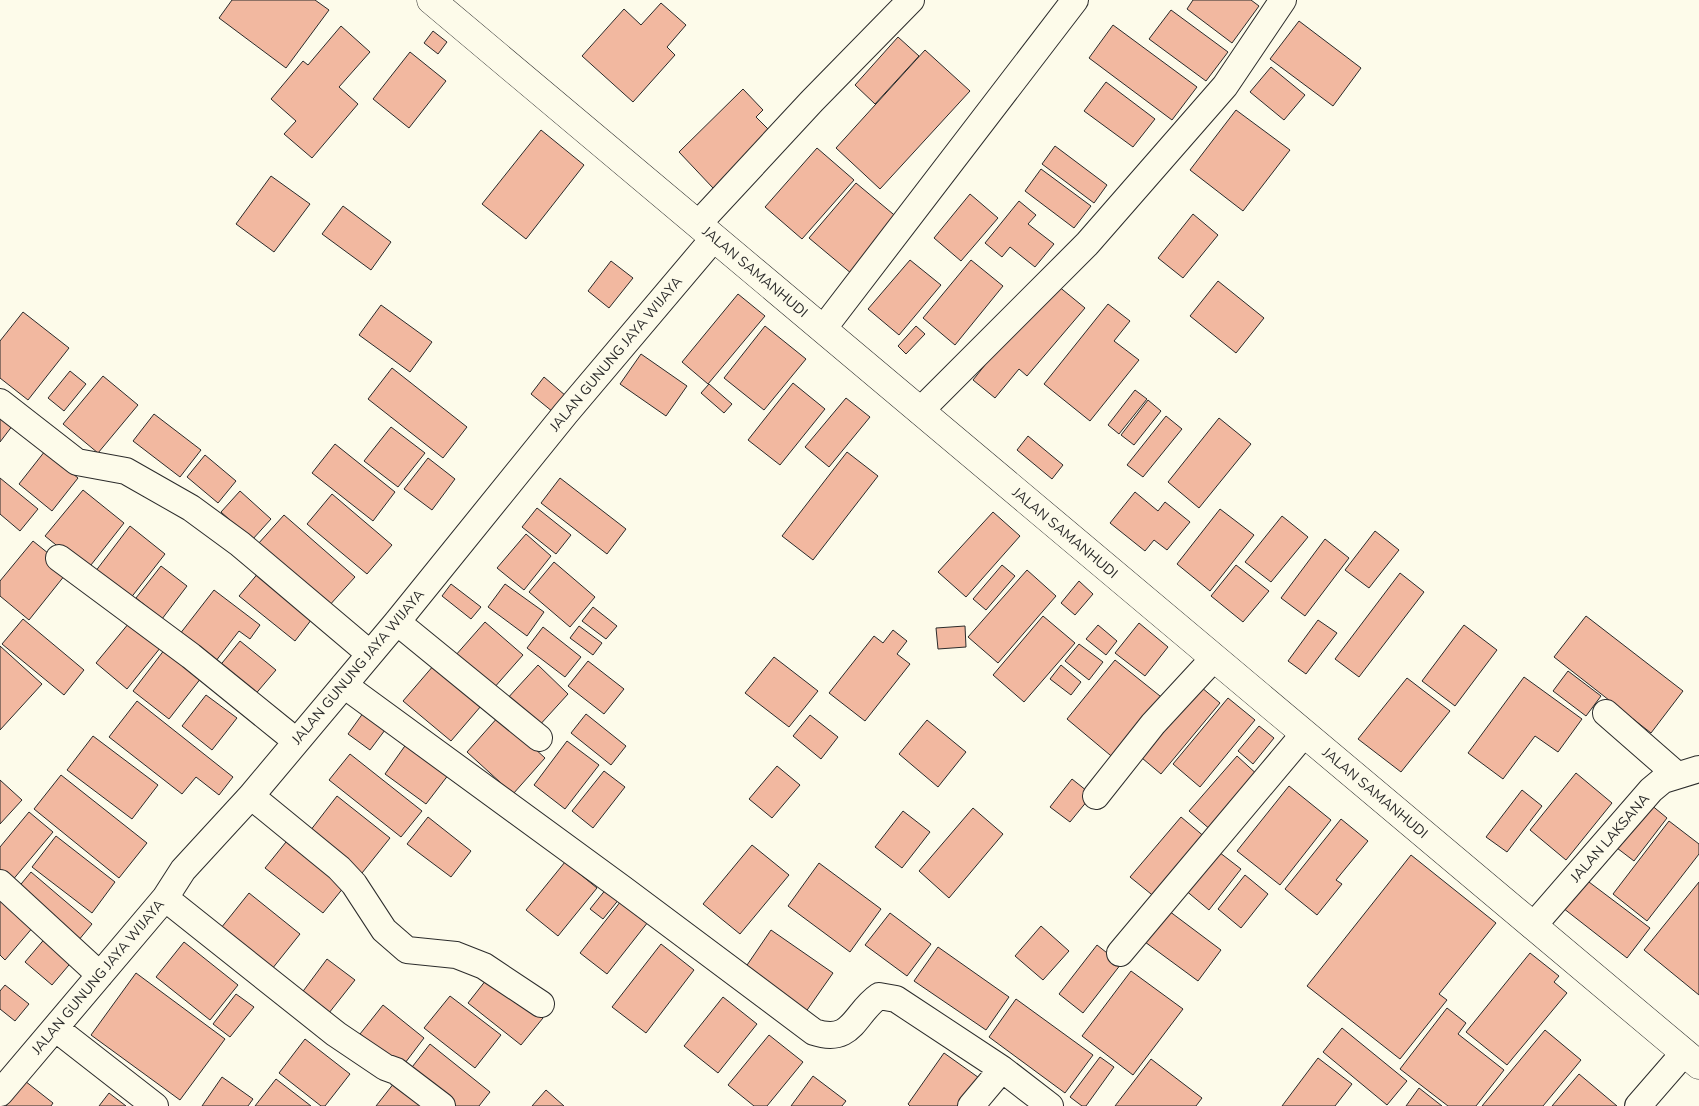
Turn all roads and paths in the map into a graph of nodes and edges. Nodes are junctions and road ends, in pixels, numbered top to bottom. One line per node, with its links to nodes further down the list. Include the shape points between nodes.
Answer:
1 (431, 0): 5 (street, JALAN SAMANHUDI)
2 (911, 0): 5 (street, JALAN GUNUNG JAYA WIJAYA, via 812,102)
3 (1076, 0): 6 (street)
4 (1283, 0): 8 (street, via 1225,86 1093,236)
5 (706, 231): 6 (street, JALAN SAMANHUDI); 10 (street, JALAN GUNUNG JAYA WIJAYA, via 566,413)
6 (823, 329): 8 (street, JALAN SAMANHUDI)
7 (0, 402): 11 (street, via 77,462 126,471 191,508 240,544)
8 (920, 411): 12 (street, JALAN SAMANHUDI)
9 (59, 558): 17 (street, via 191,656)
10 (397, 622): 11 (street, JALAN GUNUNG JAYA WIJAYA); 16 (street)
11 (369, 653): 13 (street, JALAN GUNUNG JAYA WIJAYA)
12 (1214, 658): 15 (street, JALAN SAMANHUDI); 20 (street, via 1153,724)
13 (344, 685): 17 (street, JALAN GUNUNG JAYA WIJAYA); 29 (street, via 814,1032 827,1036 847,1031 858,1022 870,1002 885,996 896,999)
14 (1606, 713): 18 (street)
15 (1304, 734): 23 (street, JALAN SAMANHUDI); 24 (street)
16 (538, 738)
17 (296, 741): 19 (street, JALAN GUNUNG JAYA WIJAYA)
18 (1688, 772): 23 (street, JALAN LAKSANA, via 1663,780 1651,790)
19 (251, 796): 22 (street, JALAN GUNUNG JAYA WIJAYA, via 183,870); 26 (street, via 339,868 354,884 384,930 407,950 456,955 484,966)
20 (1096, 796)
21 (0, 883): 25 (street)
22 (165, 898): 25 (street, JALAN GUNUNG JAYA WIJAYA); 32 (street, via 336,1034 396,1071)
23 (1533, 926): 28 (street, JALAN SAMANHUDI)
24 (1120, 953)
25 (100, 975): 27 (street, JALAN GUNUNG JAYA WIJAYA)
26 (541, 1004)
27 (55, 1028): 30 (street, JALAN GUNUNG JAYA WIJAYA); 31 (street)
28 (1692, 1059): 35 (street)
29 (1002, 1069): 33 (street); 34 (street)
30 (0, 1093)
31 (155, 1106)
32 (442, 1106)
33 (972, 1106)
34 (1050, 1106)
35 (1638, 1106)

